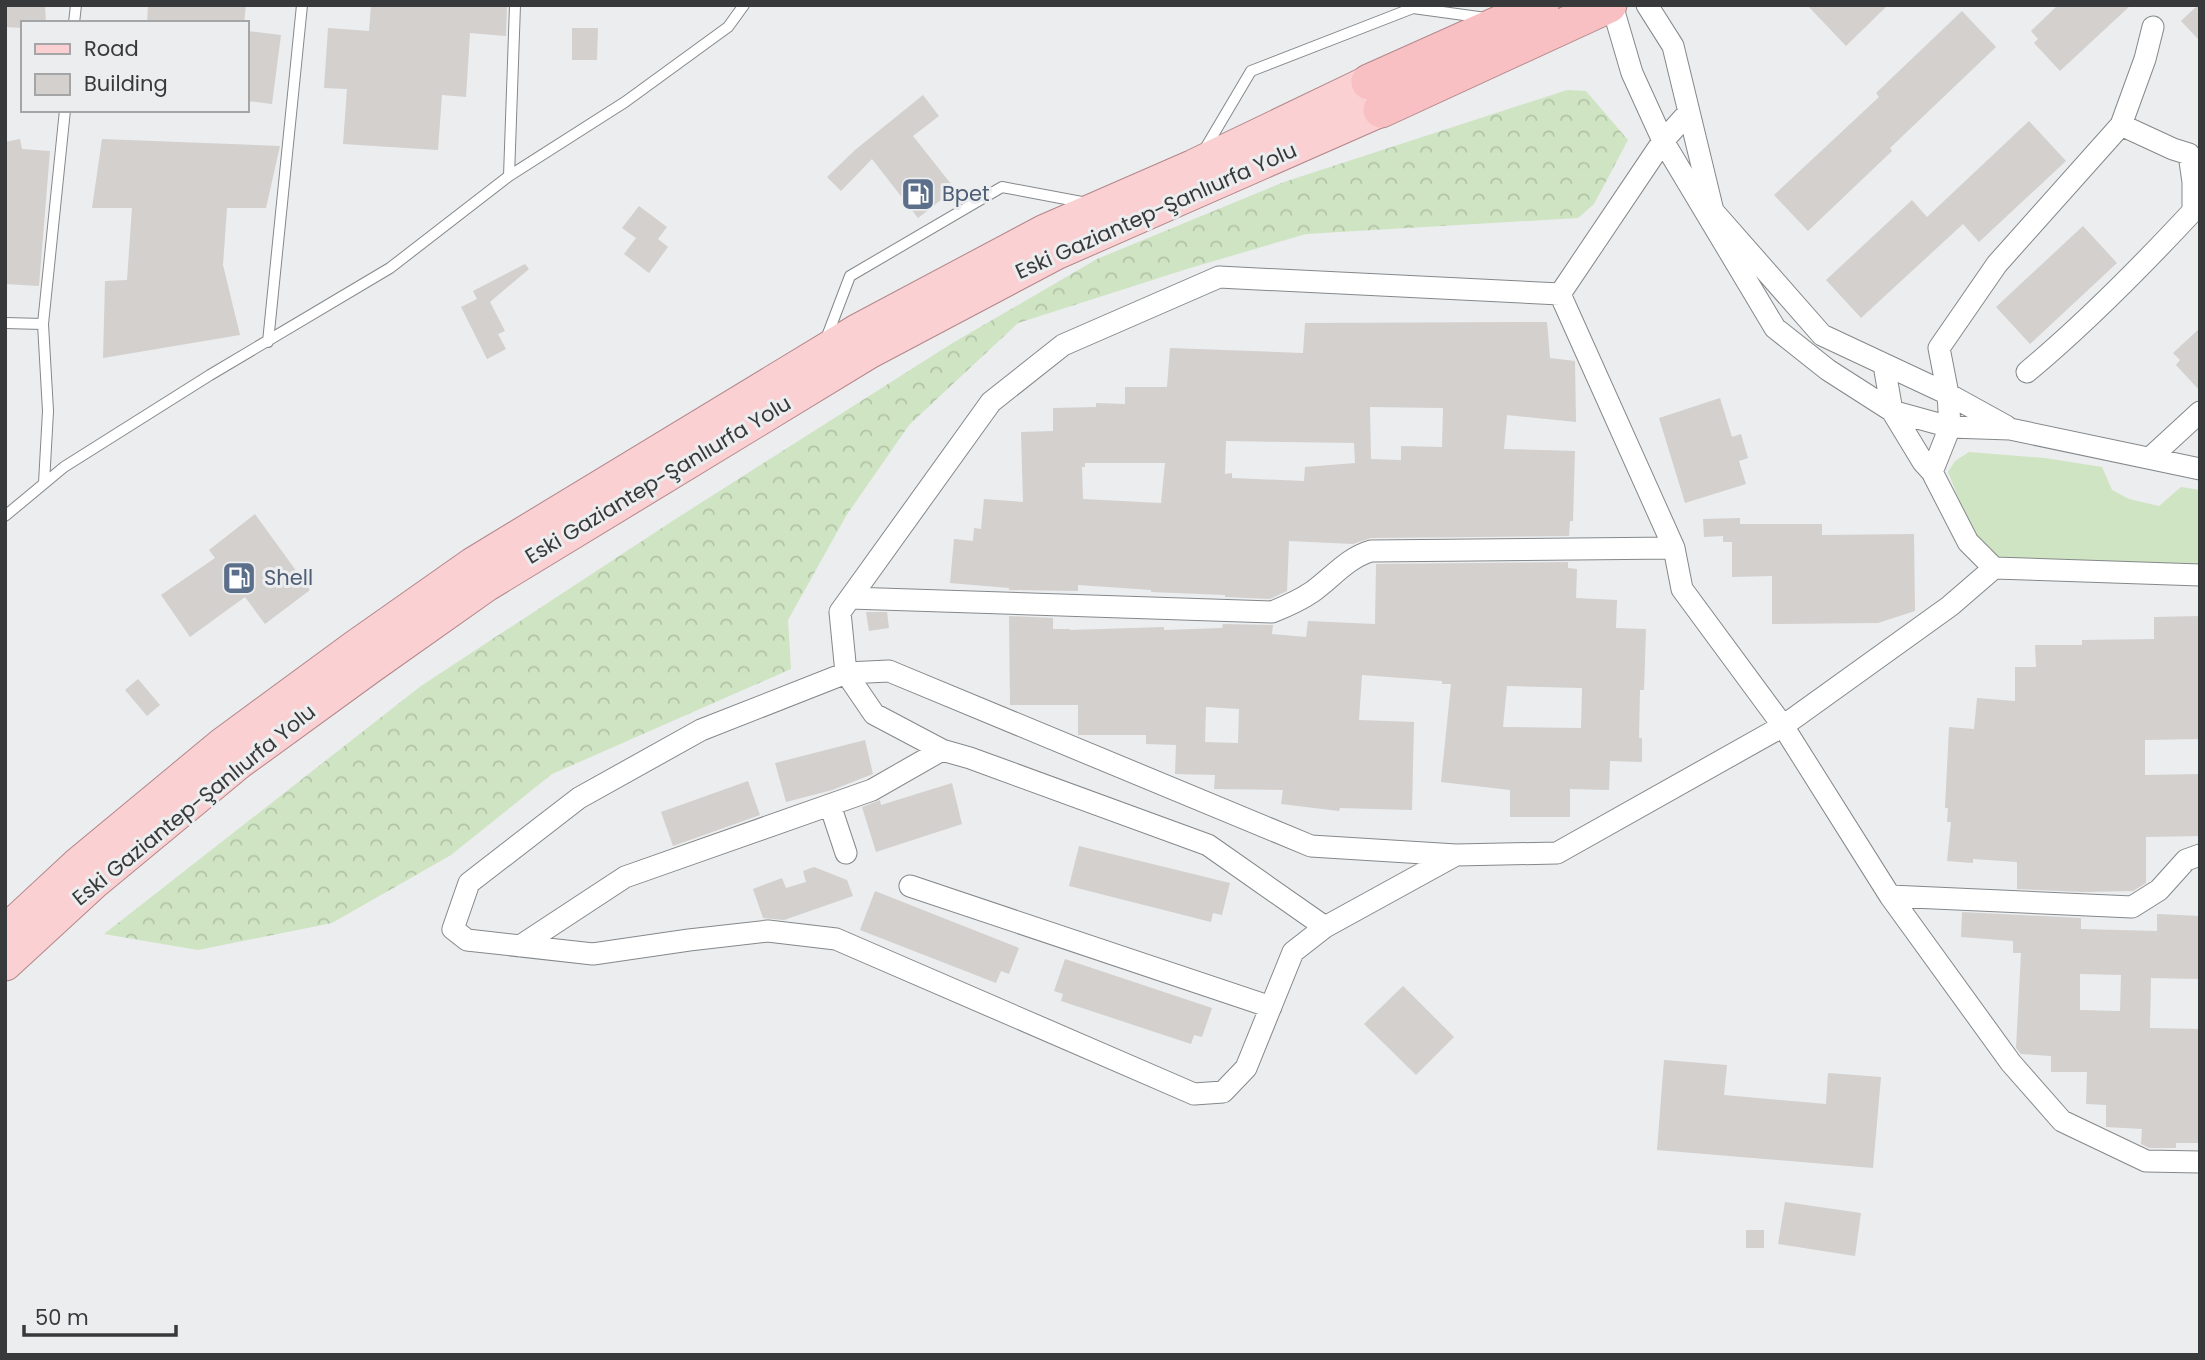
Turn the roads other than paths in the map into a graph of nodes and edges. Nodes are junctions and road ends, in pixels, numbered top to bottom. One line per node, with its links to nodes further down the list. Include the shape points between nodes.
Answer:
1 (302, 5): 21 (lane)
2 (516, 5): 16 (lane)
3 (744, 5): 16 (lane, via 718,35)
4 (1541, 5): 7 (highway)
5 (1611, 5): 9 (highway); 13 (street, via 1632,74)
6 (1647, 5): 11 (street, via 1673,46)
7 (1506, 21): 9 (highway); 15 (lane, via 1413,8 1251,71)
8 (2153, 27): 12 (street)
9 (1375, 96): 15 (main road, Eski Gaziantep-Şanlıurfa Yolu); 51 (main road, Eski Gaziantep-Şanlıurfa Yolu, via 1056,253 869,352 486,584 238,763 93,883)
10 (65, 112): 20 (lane)
11 (1689, 112): 13 (street); 23 (street, via 1713,211 1822,335)
12 (2121, 125): 14 (street, via 2173,149); 25 (street, via 1997,264 1958,318 1939,348)
13 (1663, 141): 18 (street); 26 (street, via 1775,328 1828,370)
14 (2194, 150): 24 (street, via 2193,211 2138,270)
15 (1194, 166): 17 (main road, Eski Gaziantep-Şanlıurfa Yolu)
16 (509, 177): 21 (lane, via 390,268)
17 (1104, 206): 22 (main road, Eski Gaziantep-Şanlıurfa Yolu, via 1045,231); 22 (lane, via 1002,187 850,276)
18 (1560, 294): 35 (street); 38 (street, via 1219,277 1063,345 991,402)
19 (5, 323): 20 (lane)
20 (43, 324): 33 (lane, via 48,411)
21 (268, 342): 33 (lane, via 210,374)
22 (821, 353): 49 (main road, Eski Gaziantep-Şanlıurfa Yolu, via 473,564 355,647 223,744 77,865)
23 (1884, 365): 25 (street); 26 (street)
24 (2028, 372)
25 (1948, 394): 28 (street); 29 (street)
26 (1892, 411): 28 (street); 32 (street)
27 (2200, 412): 30 (street)
28 (1950, 427): 29 (street); 32 (street)
29 (2011, 429): 30 (street)
30 (2150, 458): 31 (street)
31 (2200, 469)
32 (1932, 472): 36 (street, via 1968,542)
33 (44, 483): 34 (lane)
34 (5, 516)
35 (1674, 548): 38 (street, via 1371,551 1357,555 1293,604 1272,611); 40 (street, via 1682,589)
36 (1994, 568): 37 (street); 40 (street, via 1950,606)
37 (2200, 575)
38 (850, 598): 39 (street, via 840,612)
39 (846, 673): 41 (street, via 874,714); 44 (street, via 889,671 1311,846); 50 (street, via 701,730 579,797 469,883 453,929 467,940)
40 (1783, 726): 44 (street, via 1557,853); 47 (street)
41 (942, 750): 42 (street, via 872,790); 48 (street, via 1208,845)
42 (830, 805): 43 (street); 50 (street, via 625,877)
43 (846, 853)
44 (1456, 855): 48 (street)
45 (2200, 855): 47 (street, via 2186,860 2159,890 2132,907)
46 (910, 886): 52 (street)
47 (1890, 896): 53 (street, via 2011,1063 2062,1121 2146,1161)
48 (1325, 927): 52 (street, via 1293,952)
49 (5, 932)
50 (520, 946): 52 (street, via 593,954 768,931 836,939 1194,1094 1223,1092 1246,1068)
51 (5, 964)
52 (1271, 1007)
53 (2200, 1162)

